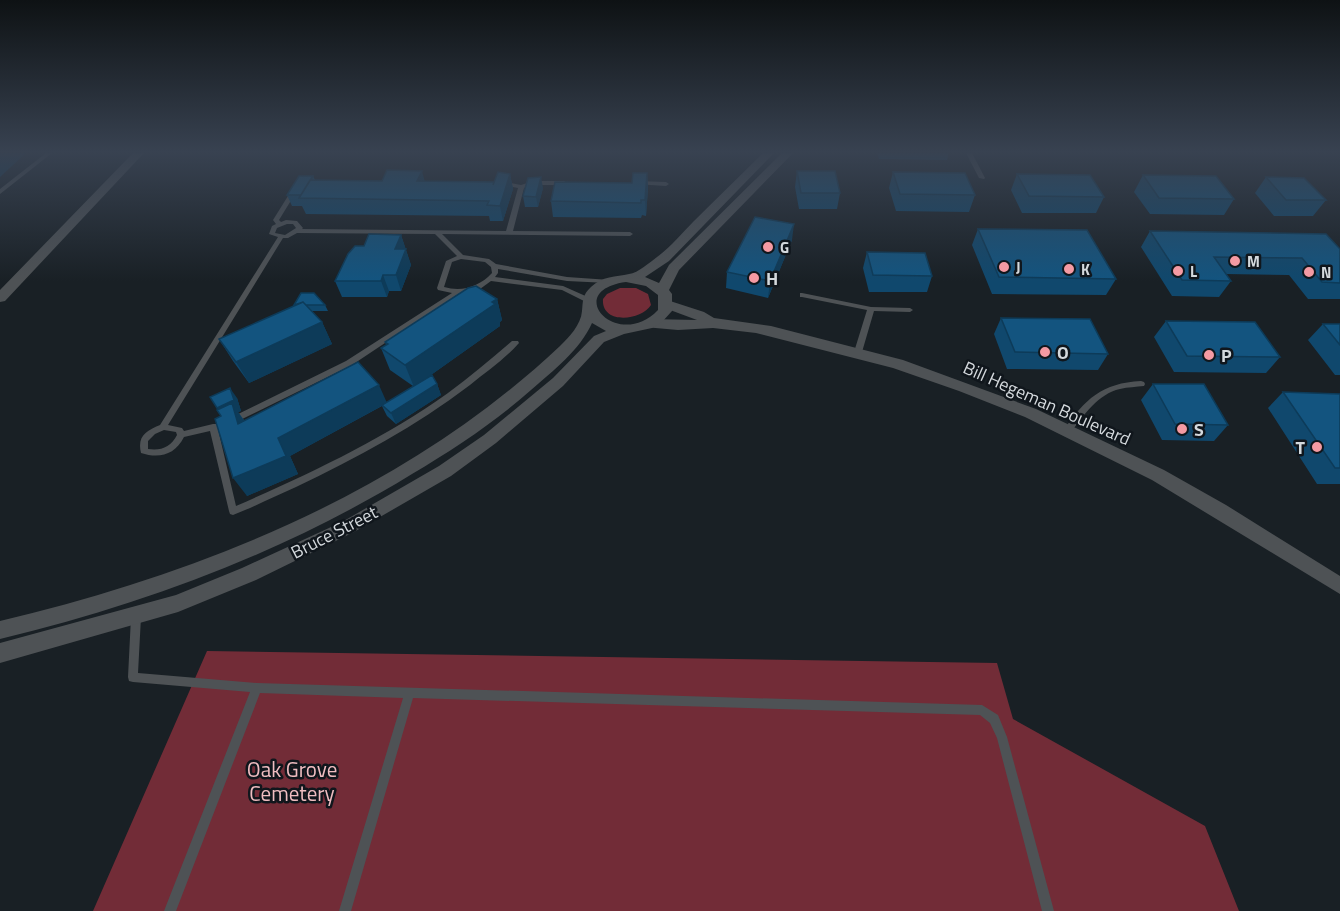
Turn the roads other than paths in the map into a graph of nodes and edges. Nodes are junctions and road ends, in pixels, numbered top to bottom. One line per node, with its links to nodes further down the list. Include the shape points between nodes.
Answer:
1 (99, 196): 20 (street)
2 (291, 196): 6 (lane, via 276,220)
3 (519, 196): 9 (lane)
4 (726, 196): 14 (street, via 664,258)
5 (746, 196): 17 (street, via 674,268)
6 (280, 224): 7 (lane, via 295,222 300,226); 11 (lane, via 271,232)
7 (298, 231): 8 (lane); 11 (lane)
8 (436, 232): 9 (lane); 12 (lane)
9 (509, 233): 10 (lane)
10 (630, 234)
11 (281, 237): 31 (lane)
12 (461, 257): 13 (lane, via 487,260); 18 (lane, via 449,261 440,288)
13 (494, 266): 15 (lane, via 495,273); 16 (lane, via 567,279)
14 (634, 278): 16 (street); 17 (street)
15 (490, 279): 18 (lane); 22 (lane, via 563,288)
16 (609, 281): 22 (street, via 596,289)
17 (662, 290): 21 (street)
18 (458, 292): 32 (lane, via 349,363)
19 (802, 295): 23 (lane)
20 (0, 298)
21 (667, 304): 25 (street, Bill Hegeman Boulevard); 26 (street, via 662,316)
22 (589, 306): 27 (street, via 599,322); 35 (street, Bruce Street, via 588,322 574,341 532,381 453,441 356,500)
23 (871, 309): 24 (lane); 29 (lane)
24 (910, 310)
25 (711, 323): 26 (street, Bill Hegeman Boulevard); 29 (street, Bill Hegeman Boulevard, via 779,333)
26 (649, 324): 27 (street)
27 (624, 329): 37 (street, Bruce Street, via 598,339 541,398 490,439 392,503 249,574)
28 (515, 343): 32 (lane, via 429,412 308,478 233,510)
29 (858, 352): 33 (street, Bill Hegeman Boulevard, via 963,386)
30 (1141, 384): 33 (lane, via 1121,383 1106,391 1089,403)
31 (163, 427): 34 (lane, via 175,427); 34 (lane, via 144,440 144,451 167,451)
32 (213, 427): 34 (lane)
33 (1068, 430): 36 (street, Bill Hegeman Boulevard, via 1220,509)
34 (181, 435)
35 (233, 558): 37 (street, via 228,567 153,597 143,604); 38 (street, Bruce Street, via 90,607)
36 (1340, 586)
37 (136, 617): 38 (street, via 110,610 52,624); 39 (street, Bruce Street); 40 (lane, via 133,676)
38 (1, 630)
39 (0, 652)
40 (257, 688): 41 (lane); 42 (lane)
41 (410, 692): 43 (lane); 44 (lane, via 982,710 994,719 1002,737)
42 (170, 911)
43 (345, 911)
44 (1048, 911)

